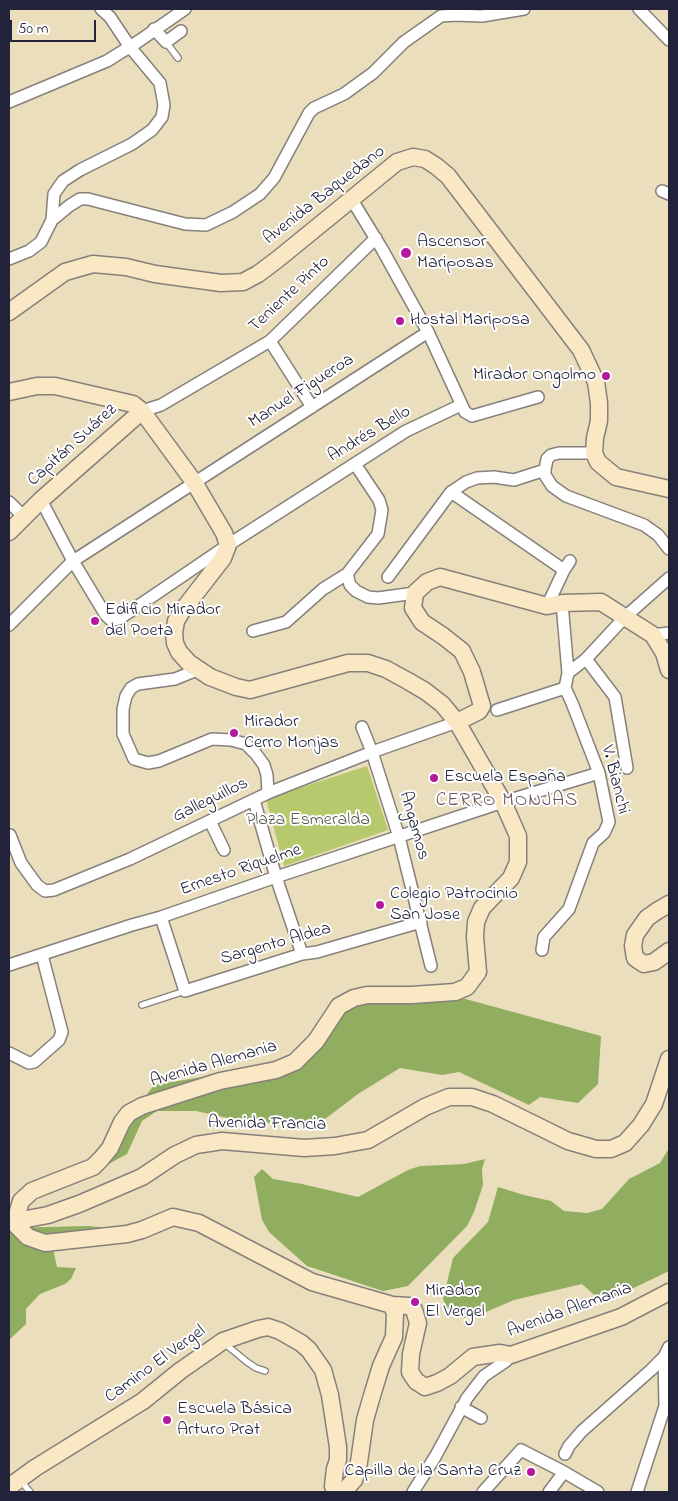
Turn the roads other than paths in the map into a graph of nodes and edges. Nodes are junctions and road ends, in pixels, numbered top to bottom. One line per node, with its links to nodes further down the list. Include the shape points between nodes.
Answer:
1 (101, 9): 9 (street)
2 (185, 9): 5 (street)
3 (524, 9): 13 (street, via 482,16 441,16 404,42 373,73 344,94 308,113 274,178 260,194 206,225 185,224 88,199 80,199)
4 (639, 9): 7 (street)
5 (154, 29): 8 (street); 9 (street)
6 (181, 31): 8 (street)
7 (669, 40)
8 (166, 42): 10 (lane)
9 (130, 47): 11 (street, via 106,61); 13 (street, via 160,83 164,105 162,117 152,130 132,144 64,181 54,194)
10 (178, 58)
11 (9, 102)
12 (352, 200): 14 (street); 16 (street, Avenida Baquedano, via 278,259 243,282 221,283 155,274 126,266 93,264 65,272); 24 (street, Avenida Baquedano, via 397,162 413,157 425,159 448,176 581,350 596,382 599,403)
13 (52, 220): 15 (street, via 41,242)
14 (376, 238): 17 (street); 18 (street, Teniente Pinto)
15 (9, 259)
16 (9, 312)
17 (428, 332): 21 (street); 22 (street, Manuel Figueroa)
18 (270, 341): 22 (street); 23 (street, Teniente Pinto, via 161,405)
19 (9, 392): 23 (street, via 55,386 122,400)
20 (538, 397): 21 (street, via 472,416)
21 (461, 404): 25 (street, Andrés Bello, via 406,431)
22 (312, 407): 27 (street, Manuel Figueroa)
23 (142, 411): 27 (street); 30 (street, Capitán Suárez)
24 (594, 453): 26 (street, via 558,453 547,459); 28 (street, via 598,462 616,477)
25 (355, 464): 34 (street, Andrés Bello); 37 (street, via 379,500 382,521 378,534)
26 (545, 470): 29 (street, via 514,480 477,478); 35 (street, via 552,486 566,496 637,521 658,535)
27 (194, 482): 34 (street); 36 (street, Manuel Figueroa)
28 (669, 489)
29 (451, 492): 38 (street); 41 (street, via 567,566)
30 (41, 500): 32 (street, Capitán Suárez); 36 (street)
31 (9, 502): 32 (street)
32 (24, 517): 33 (street, Capitán Suárez)
33 (9, 532)
34 (228, 545): 36 (street, Andrés Bello, via 119,619 111,620); 48 (street, Avenida Alemania, via 223,558 176,621 175,643 179,652)
35 (669, 549)
36 (73, 560): 43 (street, Manuel Figueroa)
37 (348, 574): 40 (street, via 356,591 368,597); 44 (street, via 323,589 286,622)
38 (388, 576)
39 (669, 578): 42 (street)
40 (416, 593): 41 (street, via 427,582 440,577); 53 (street, via 413,608 422,622 462,651 479,692 482,706 479,711)
41 (555, 604): 42 (street, via 601,602); 50 (street)
42 (626, 617): 46 (street); 47 (street)
43 (9, 624)
44 (253, 631)
45 (669, 633): 46 (street)
46 (653, 635): 49 (street, via 664,653)
47 (586, 659): 50 (street); 56 (street, via 615,698)
48 (197, 670): 53 (street, Avenida Alemania, via 224,683 250,690 348,663 368,663 426,691); 58 (street, via 175,679 138,684 131,688 123,708 123,734 134,758 159,761 212,738 231,740 246,744 264,765)
49 (669, 670)
50 (568, 673): 51 (street)
51 (565, 688): 52 (street); 57 (street, V. Bianchi)
52 (497, 710)
53 (456, 722): 55 (street, Galleguillos); 60 (street, Avenida Alemania)
54 (362, 727): 55 (street, Angamos)
55 (372, 752): 58 (street, Galleguillos); 63 (street, Angamos)
56 (627, 768)
57 (599, 773): 60 (street, Ernesto Riquelme); 69 (street, V. Bianchi, via 608,828 593,843 569,909 544,937)
58 (268, 793): 59 (street, Galleguillos)
59 (254, 800): 61 (street, Galleguillos); 65 (street)
60 (503, 802): 63 (street, Ernesto Riquelme); 79 (street, Avenida Alemania, via 518,836 518,862 511,878 482,908 476,922 478,972 467,987 455,992 367,995 346,1001 334,1011 316,1041 295,1062 142,1106 129,1113 122,1122 102,1160 32,1191 21,1201)
61 (210, 820): 62 (street, Galleguillos, via 130,859 45,891 21,863); 64 (street)
62 (10, 834)
63 (399, 837): 65 (street, Ernesto Riquelme); 68 (street, Angamos)
64 (224, 850)
65 (276, 877): 67 (street, Ernesto Riquelme); 71 (street)
66 (669, 904): 70 (street, via 648,918 635,935 633,946 635,958 644,964 654,962)
67 (161, 918): 72 (street, Ernesto Riquelme); 75 (street)
68 (421, 922): 71 (street, Sargento Aldea); 74 (street, Angamos)
69 (542, 950)
70 (669, 951)
71 (302, 954): 75 (street, Sargento Aldea)
72 (42, 955): 73 (street, Ernesto Riquelme); 77 (street, via 62,1032 59,1040 34,1062 29,1063)
73 (9, 965)
74 (431, 966)
75 (184, 991): 76 (lane, Sargento Aldea)
76 (142, 1005)
77 (9, 1053)
78 (669, 1060): 79 (street, Avenida Francia, via 654,1104 641,1125 624,1143 611,1149 596,1149 568,1141 472,1097 449,1098 426,1107 368,1140 304,1148 222,1141 196,1145 174,1155 142,1177 79,1204 48,1215)
79 (15, 1220): 81 (street, Avenida Alemania, via 28,1237 45,1244 110,1236 142,1230 173,1218 186,1219 312,1282)
80 (669, 1292): 84 (street, Avenida Alemania, via 621,1317)
81 (392, 1305): 84 (street, Avenida Alemania, via 409,1306 417,1316 410,1372 425,1387 450,1376 473,1357 500,1353); 92 (street, Camino El Vergel, via 394,1337 381,1366 365,1420 358,1469 354,1480 344,1490)
82 (223, 1341): 85 (lane, via 247,1362); 90 (street, Camino El Vergel, via 143,1401); 92 (street, Camino El Vergel, via 268,1327 301,1343 316,1359 327,1380 338,1447 332,1480)
83 (667, 1352): 88 (street, via 582,1431); 97 (street, via 665,1406)
84 (511, 1355): 86 (street, via 484,1376)
85 (265, 1371)
86 (461, 1407): 87 (street); 93 (street)
87 (481, 1418)
88 (565, 1454)
89 (564, 1472): 94 (street, via 521,1450); 95 (street); 96 (street)
90 (12, 1481): 91 (lane)
91 (30, 1492)
92 (335, 1492)
93 (413, 1492)
94 (483, 1492)
95 (549, 1492)
96 (598, 1492)
97 (637, 1492)

